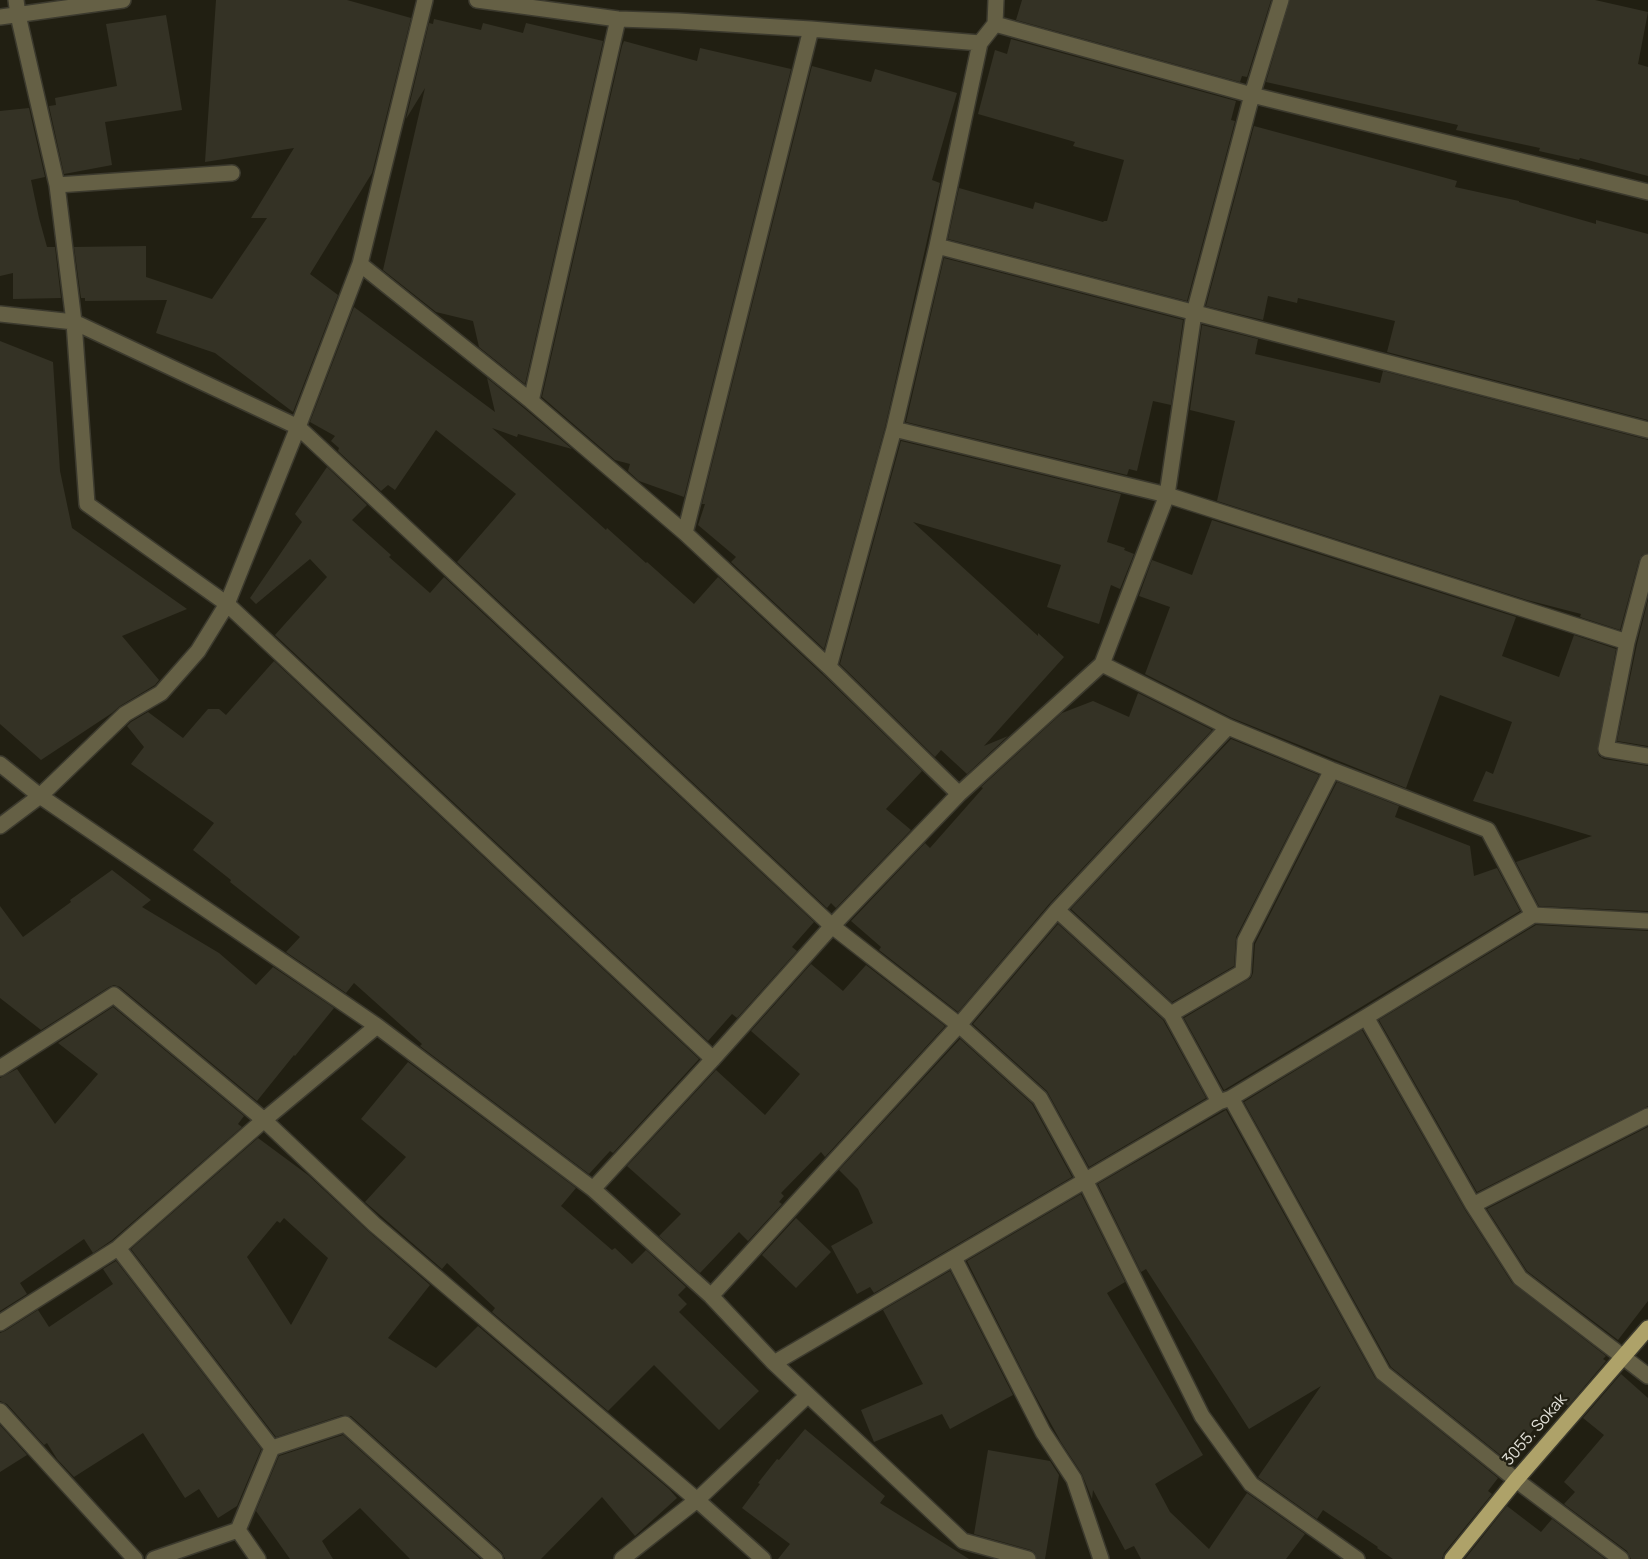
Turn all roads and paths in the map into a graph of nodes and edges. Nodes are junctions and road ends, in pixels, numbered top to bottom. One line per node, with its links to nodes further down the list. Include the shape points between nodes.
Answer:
1 (123, 0): 6 (street)
2 (425, 0): 17 (street)
3 (477, 0): 8 (street)
4 (996, 0): 9 (street)
5 (1281, 0): 12 (street)
6 (17, 7): 7 (street); 14 (street)
7 (0, 17)
8 (618, 19): 10 (street); 21 (street)
9 (995, 24): 11 (street); 12 (street)
10 (811, 29): 11 (street); 26 (street)
11 (980, 43): 16 (street)
12 (1252, 95): 15 (street); 18 (street)
13 (232, 173): 14 (street)
14 (57, 185): 20 (street)
15 (1648, 192)
16 (937, 246): 18 (street); 23 (street)
17 (360, 264): 21 (street); 22 (street)
18 (1194, 313): 24 (street); 25 (street)
19 (0, 314): 20 (street)
20 (74, 322): 22 (street); 28 (street, via 87,504)
21 (531, 401): 26 (street)
22 (298, 427): 28 (street); 42 (street)
23 (894, 429): 25 (street); 31 (street)
24 (1648, 430)
25 (1167, 495): 29 (street); 30 (street)
26 (685, 533): 31 (street)
27 (1648, 562): 29 (street)
28 (227, 604): 37 (street, via 198,651 161,693 125,714); 47 (street)
29 (1627, 642): 33 (street, via 1606,749)
30 (1102, 664): 32 (street); 36 (street)
31 (829, 667): 36 (street)
32 (1228, 727): 35 (street); 39 (street)
33 (1648, 756)
34 (0, 764): 37 (street)
35 (1332, 770): 40 (street, via 1488,830); 43 (street, via 1245,941 1243,972)
36 (960, 794): 42 (street)
37 (40, 796): 38 (street); 46 (street)
38 (0, 826)
39 (1058, 910): 43 (street); 45 (street)
40 (1533, 915): 41 (street); 44 (street)
41 (1648, 921)
42 (832, 926): 45 (street); 47 (street)
43 (1171, 1014): 49 (street)
44 (1366, 1017): 49 (street); 54 (street)
45 (959, 1025): 52 (street, via 1040,1098); 57 (street)
46 (377, 1026): 51 (street); 53 (street)
47 (713, 1059): 53 (street)
48 (0, 1068): 51 (street, via 114,995)
49 (1225, 1100): 52 (street); 66 (street, via 1383,1373)
50 (1648, 1116): 54 (street)
51 (264, 1120): 55 (street); 67 (street, via 374,1224)
52 (1085, 1180): 56 (street); 77 (street, via 1202,1416 1251,1484)
53 (593, 1189): 57 (street)
54 (1473, 1205): 60 (street, via 1520,1278)
55 (118, 1248): 58 (street); 65 (street)
56 (954, 1258): 61 (street); 76 (street, via 1044,1432 1074,1479)
57 (711, 1296): 61 (street)
58 (0, 1323)
59 (1648, 1328): 60 (main road, 3055. Sokak)
60 (1622, 1356): 62 (street); 66 (main road, 3055. Sokak)
61 (774, 1363): 63 (street)
62 (1648, 1376)
63 (808, 1395): 67 (street); 75 (street, via 963,1541)
64 (0, 1411): 69 (street)
65 (272, 1448): 68 (street); 72 (street, via 345,1424)
66 (1516, 1480): 78 (main road, 3055. Sokak); 79 (street)
67 (697, 1500): 73 (street); 74 (street)
68 (238, 1530): 70 (street); 71 (street)
69 (135, 1559)
70 (154, 1559)
71 (258, 1559)
72 (495, 1559)
73 (622, 1559)
74 (763, 1559)
75 (1028, 1559)
76 (1101, 1559)
77 (1357, 1559)
78 (1452, 1559)
79 (1621, 1559)

